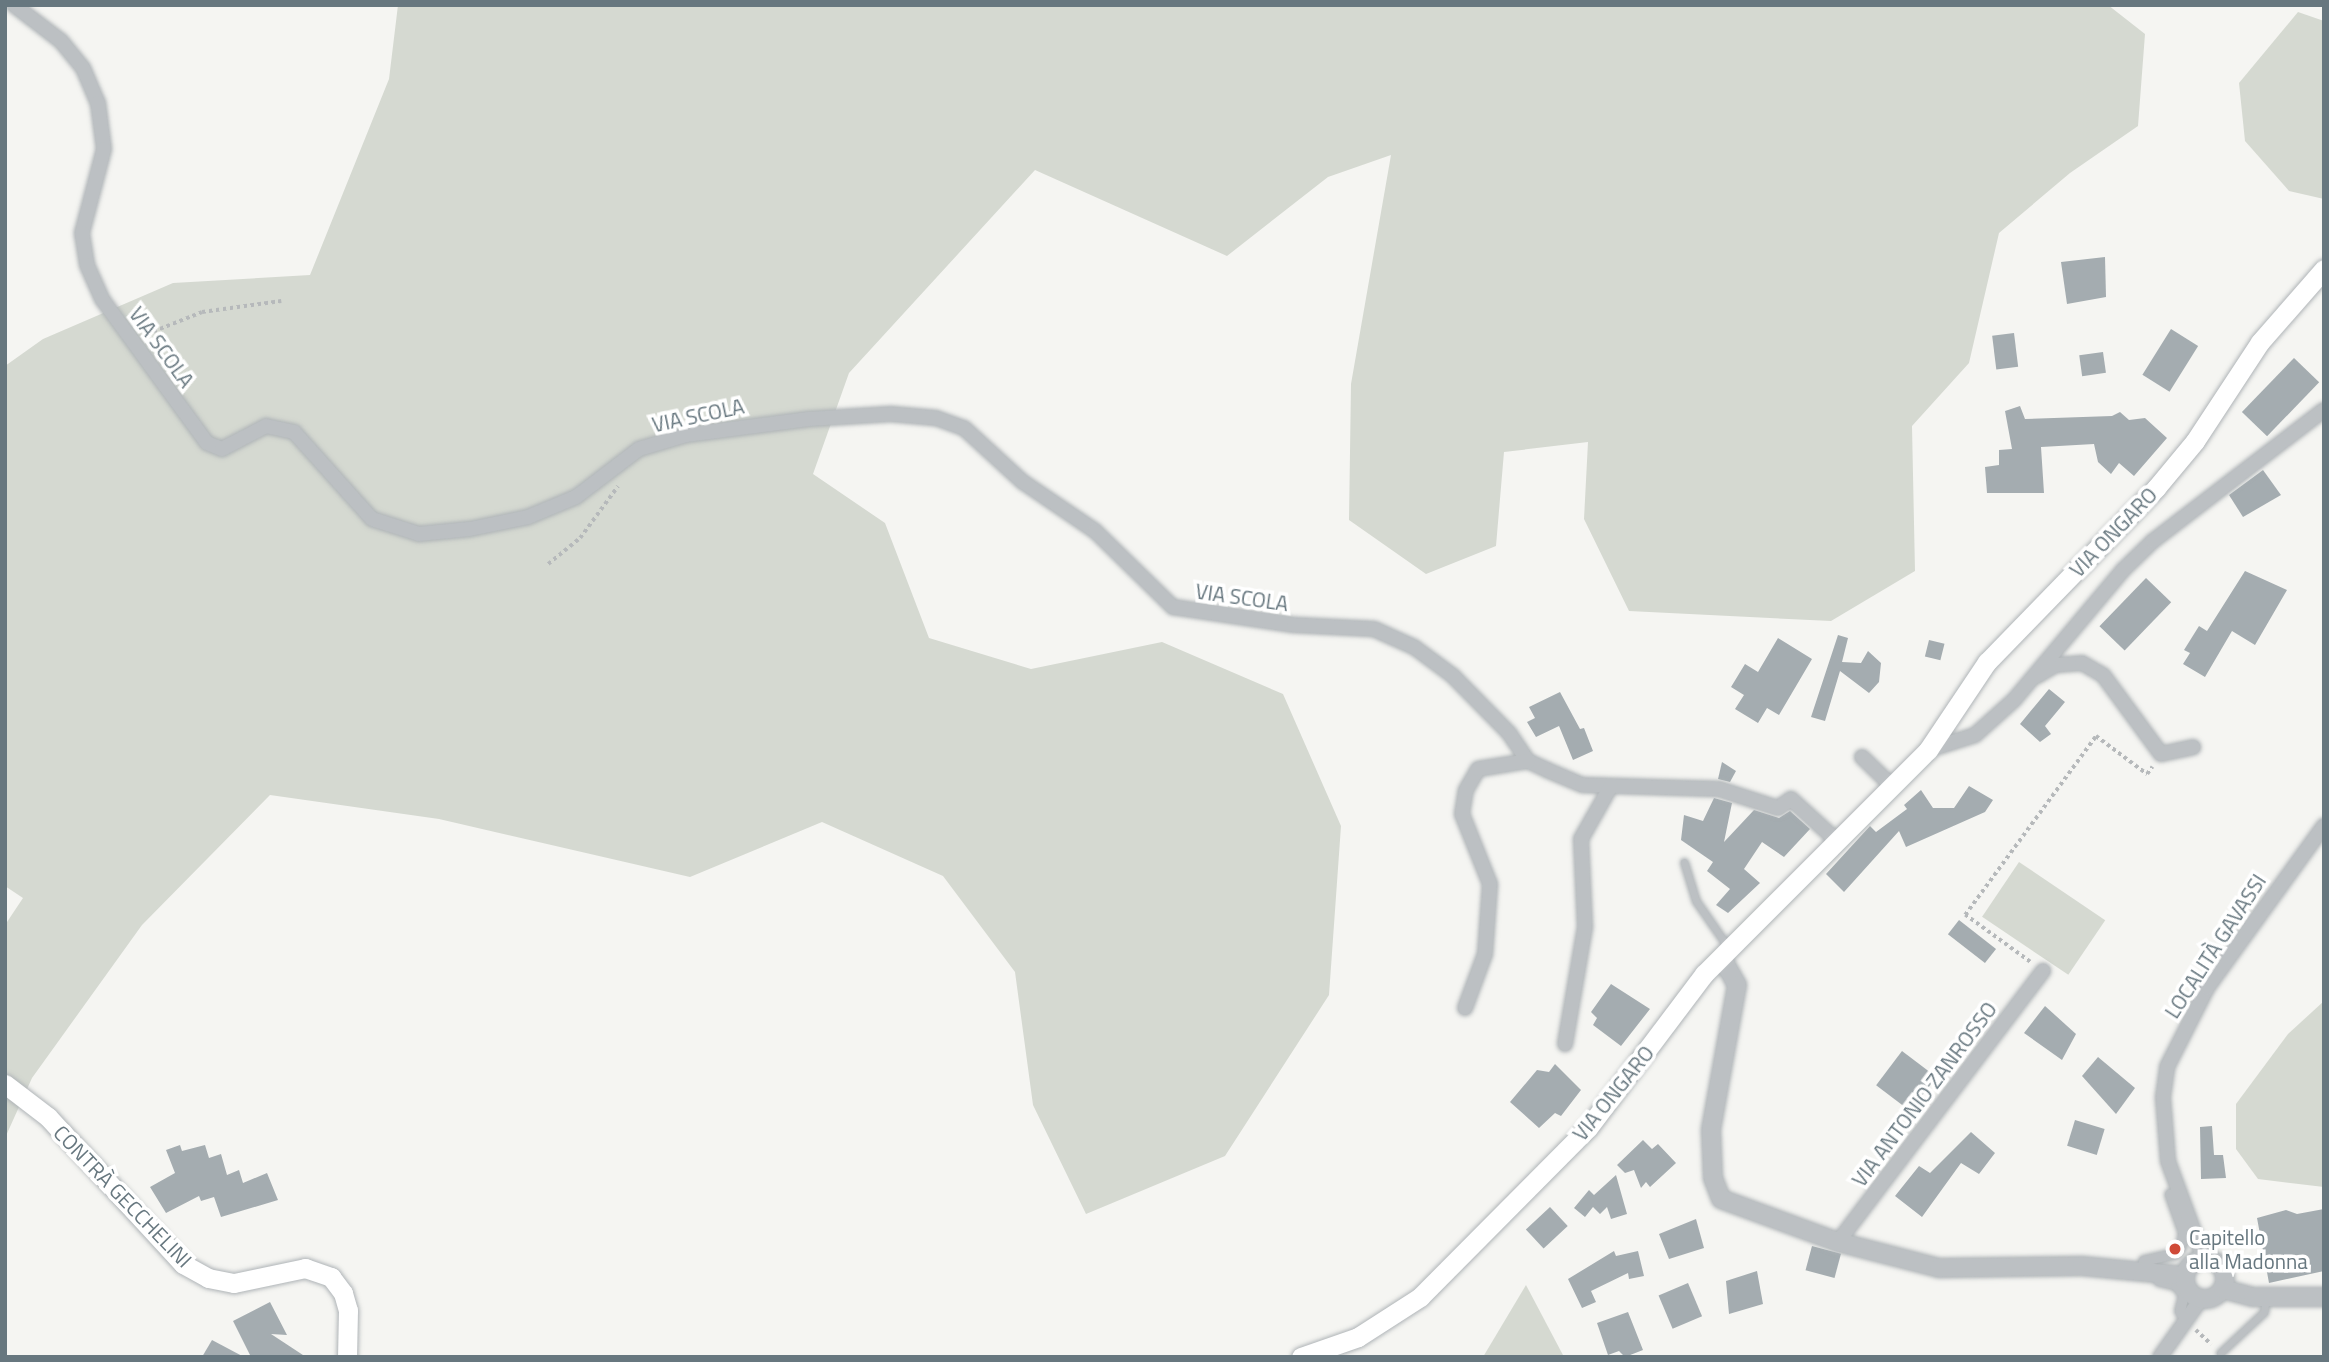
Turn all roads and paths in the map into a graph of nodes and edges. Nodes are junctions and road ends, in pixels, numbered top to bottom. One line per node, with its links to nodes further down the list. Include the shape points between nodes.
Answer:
1 (14, 5): 4 (street, VIA SCOLA, via 61,41 83,68 98,103 104,149 82,233 87,265 102,299)
2 (2324, 269): 10 (main road, VIA ONGARO, via 2260,342 2195,441 2156,488 1987,662)
3 (281, 301): 4 (path, via 202,312)
4 (132, 341): 13 (street, VIA SCOLA, via 207,443 222,449 266,426 295,432 372,519 419,534 528,517 576,497 639,449 686,435 809,419 891,414 936,418 964,428 1023,482 1095,531 1173,607 1294,625 1374,629 1414,647 1453,676 1509,733)
5 (2324, 411): 8 (street, via 2152,541)
6 (625, 478): 7 (path, via 580,538)
7 (548, 564)
8 (2030, 680): 10 (street, via 1975,735); 11 (street, via 2055,665 2082,663 2103,675)
9 (2193, 747): 11 (street)
10 (1928, 750): 14 (main road, VIA ONGARO)
11 (2161, 754): 20 (path, via 2147,774 2096,736 1965,915)
12 (1862, 757): 14 (street)
13 (1528, 761): 15 (street, via 1582,785); 21 (street, via 1478,769 1466,790 1462,814 1490,884 1485,954)
14 (1890, 784): 17 (main road, VIA ONGARO)
15 (1611, 786): 17 (street, via 1719,789 1779,808 1791,799); 22 (street, via 1582,834 1585,927)
16 (2324, 826): 26 (street, LOCALITÀ GAVASSI, via 2207,988 2166,1067 2163,1097 2168,1161)
17 (1835, 839): 19 (main road, VIA ONGARO)
18 (1684, 862): 19 (lane, via 1696,901)
19 (1726, 954): 25 (street, via 1737,985 1711,1129 1713,1178 1721,1199); 36 (main road, VIA ONGARO, via 1704,974 1588,1128 1458,1264 1420,1297 1358,1337)
20 (2043, 971): 25 (street, VIA ANTONIO ZANROSSO)
21 (1465, 1008)
22 (1564, 1044)
23 (5, 1084): 35 (main road, CONTRÀ GECCHELINI, via 48,1117 183,1265 208,1279 234,1283 305,1268 331,1277 348,1310)
24 (2170, 1194): 27 (street, via 2184,1233 2181,1247 2175,1254 2144,1261)
25 (1838, 1242): 27 (street, via 1939,1268 2082,1266)
26 (2204, 1259): 28 (street, via 2194,1263); 29 (street, via 2222,1269)
27 (2147, 1271): 28 (street); 33 (street, via 2147,1280 2176,1285 2184,1295 2180,1311)
28 (2185, 1276): 32 (street, via 2188,1291)
29 (2223, 1289): 30 (street); 32 (street, via 2214,1297)
30 (2266, 1297): 31 (street); 34 (lane, via 2264,1312)
31 (2324, 1297)
32 (2201, 1299): 33 (street)
33 (2187, 1322): 34 (path); 37 (street)
34 (2220, 1353)
35 (347, 1357)
36 (1301, 1357)
37 (2160, 1357)

